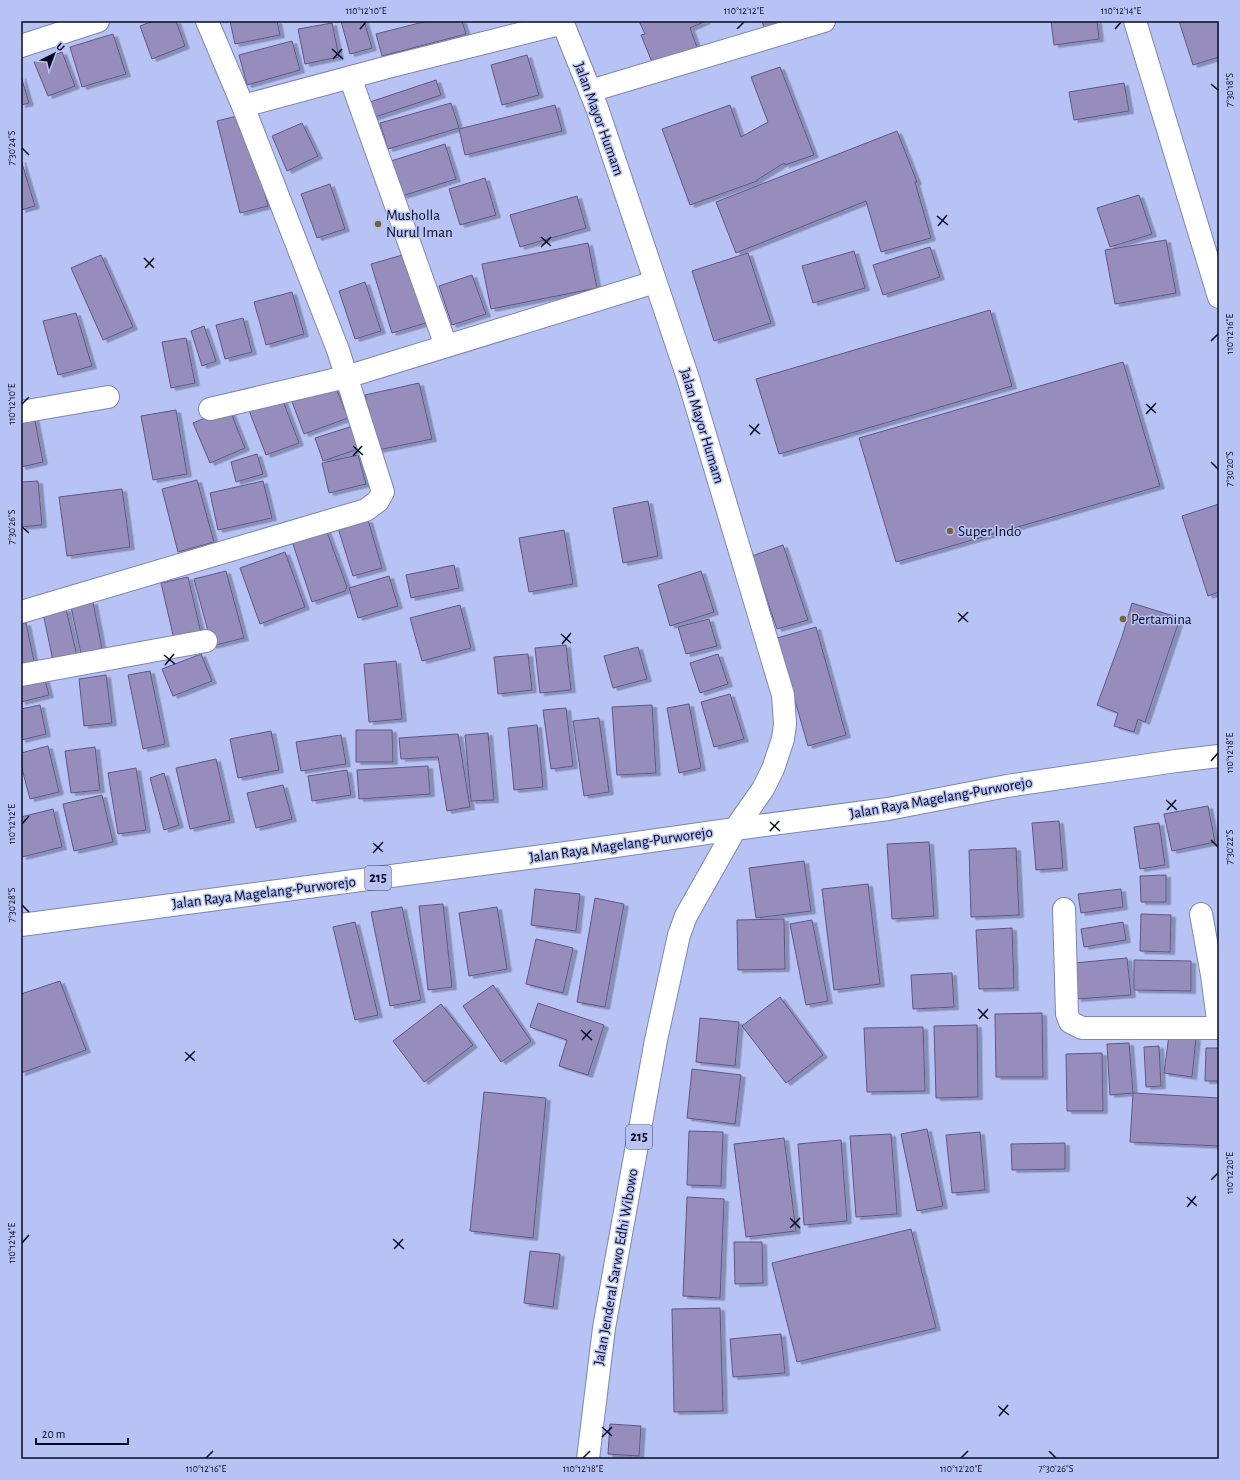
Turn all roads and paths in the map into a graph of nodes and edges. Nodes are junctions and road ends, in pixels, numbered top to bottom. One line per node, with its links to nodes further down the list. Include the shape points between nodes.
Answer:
1 (98, 21): 6 (street)
2 (207, 21): 9 (street)
3 (824, 21): 8 (street)
4 (1135, 21): 11 (street)
5 (562, 22): 7 (street); 8 (street, Jalan Mayor Humam)
6 (21, 46)
7 (350, 77): 9 (street); 12 (street)
8 (590, 91): 10 (street, Jalan Mayor Humam)
9 (243, 106): 13 (street)
10 (655, 282): 12 (street); 21 (street, Jalan Mayor Humam, via 689,382 783,695 785,724 776,764 763,789)
11 (1219, 297)
12 (446, 346): 13 (street)
13 (346, 376): 15 (street); 17 (street, via 383,492 378,501 366,510)
14 (108, 397): 16 (street)
15 (210, 409)
16 (21, 412)
17 (21, 612)
18 (206, 641): 19 (street)
19 (21, 676)
20 (1219, 756): 21 (street, Jalan Raya Magelang-Purworejo, via 1007,786 888,809)
21 (735, 829): 24 (street, Jalan Raya Magelang-Purworejo / 215); 26 (street, Jalan Jenderal Sarwo Edhi Wibowo / 215, via 686,916 676,949 656,1040 604,1328)
22 (1064, 909): 25 (street, via 1067,1014 1070,1022 1082,1028)
23 (1201, 914): 25 (street)
24 (21, 925)
25 (1219, 1028)
26 (588, 1459)

